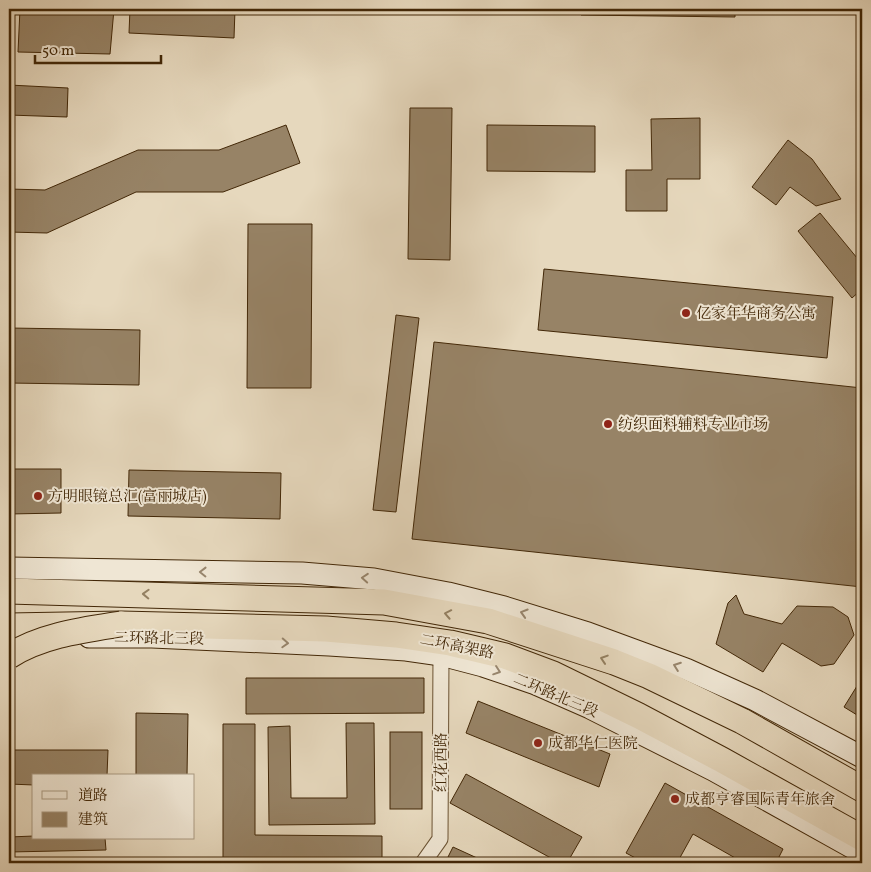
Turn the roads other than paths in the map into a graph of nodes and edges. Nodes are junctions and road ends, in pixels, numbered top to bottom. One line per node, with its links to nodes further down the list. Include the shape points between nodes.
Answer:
1 (9, 568): 9 (main road, one-way to 1, via 755,700 686,669 588,633 448,593 374,579 302,573)
2 (9, 591): 8 (highway, 二环高架路, one-way to 2, via 488,621 384,602)
3 (121, 624): 4 (highway, 二环高架路, bridge); 7 (highway, bridge, via 68,633 34,643); 12 (highway, 二环高架路, via 326,629 450,642 505,656 553,674 639,716)
4 (9, 626)
5 (9, 638): 6 (main road, 二环路北三段, one-way to 6, via 162,637 406,650)
6 (441, 655): 13 (main road, 二环路北三段, one-way to 13, via 533,683 590,708 713,770); 14 (street, 红花西路, via 440,839)
7 (9, 656)
8 (649, 676): 10 (highway, via 718,693); 11 (highway, 二环高架路, via 742,721)
9 (862, 757)
10 (862, 771)
11 (862, 789)
12 (862, 838)
13 (862, 854)
14 (423, 863)

